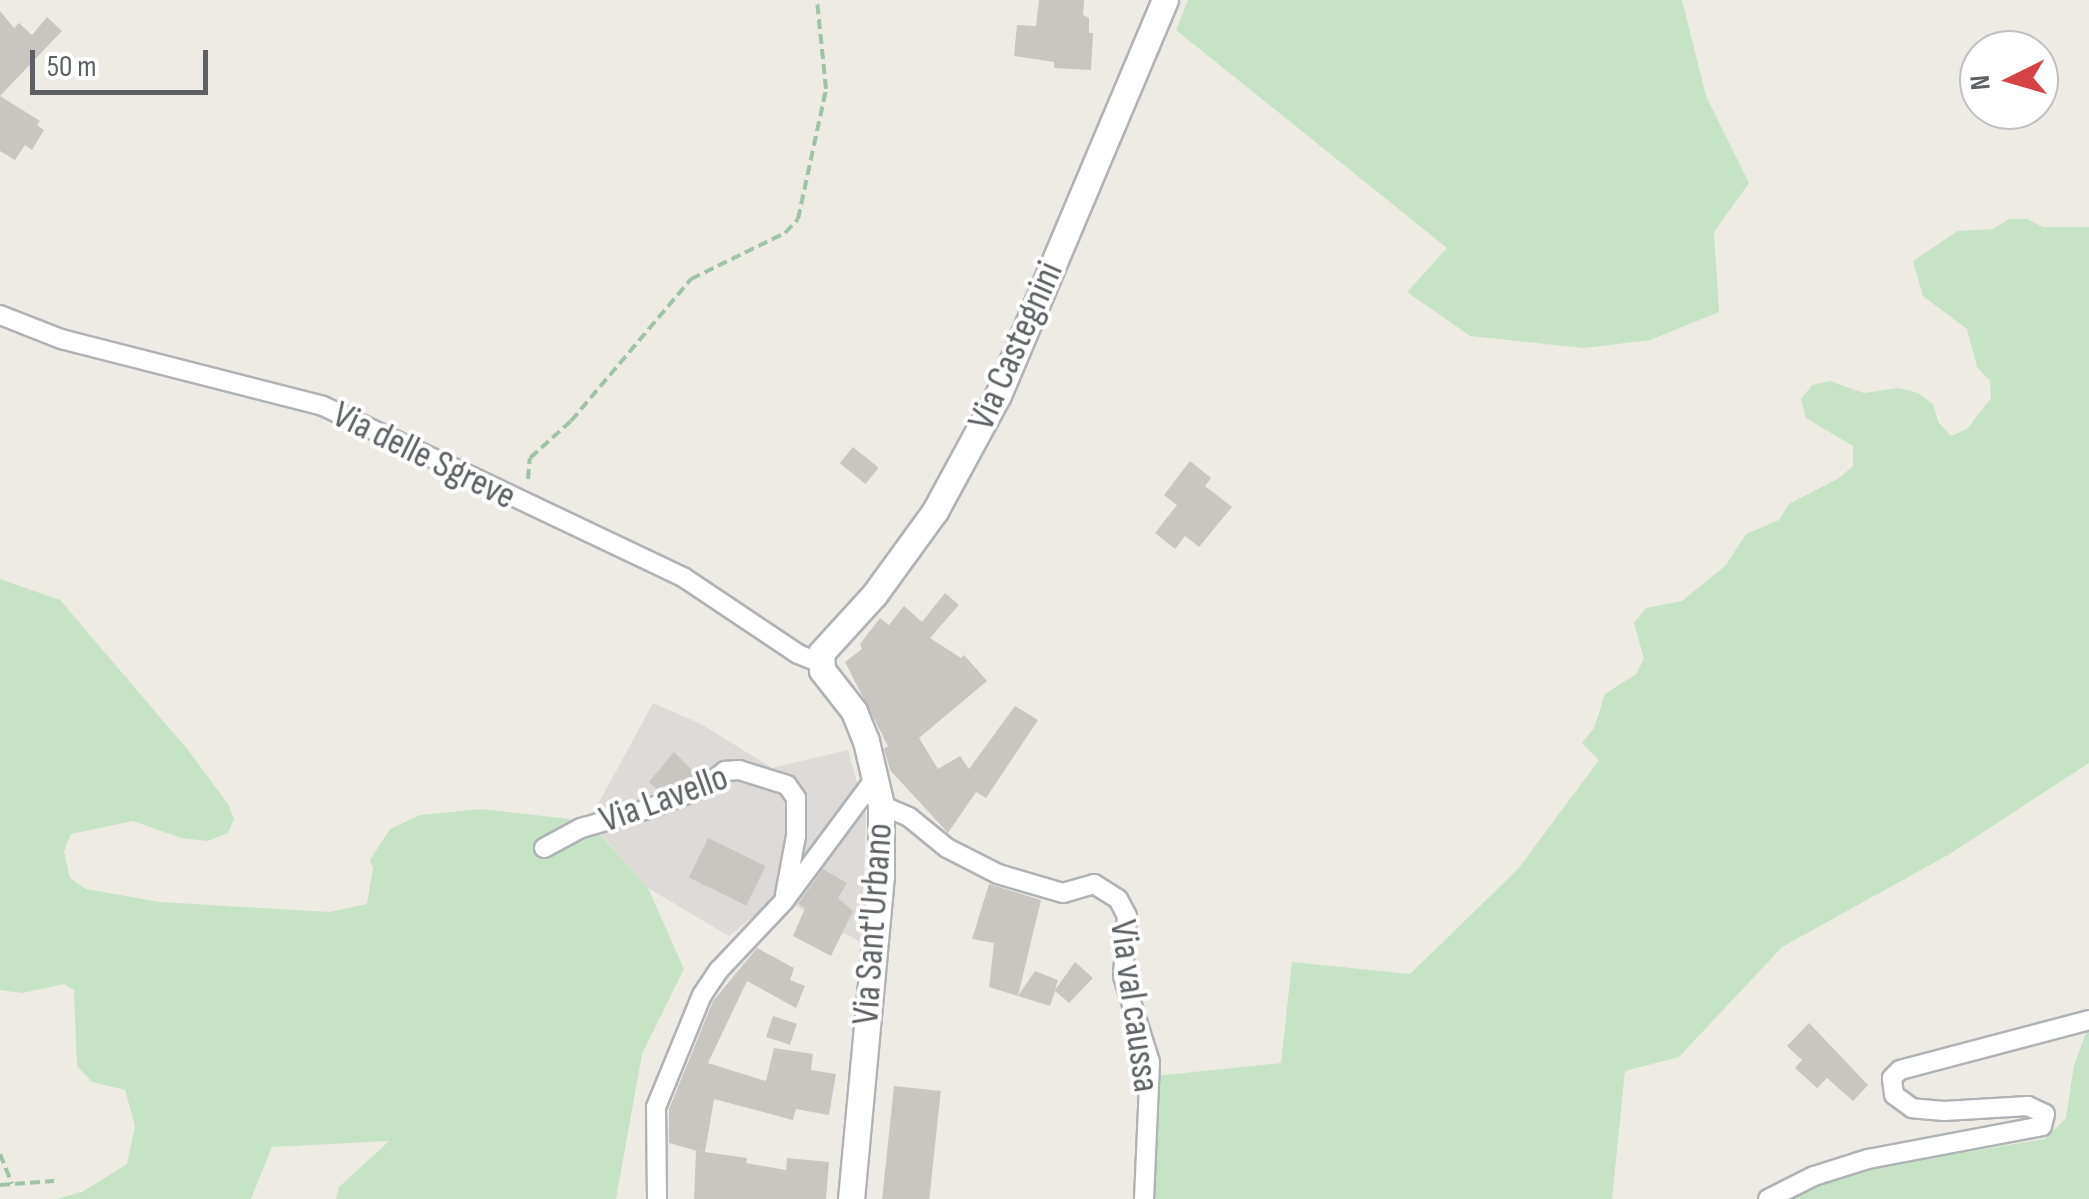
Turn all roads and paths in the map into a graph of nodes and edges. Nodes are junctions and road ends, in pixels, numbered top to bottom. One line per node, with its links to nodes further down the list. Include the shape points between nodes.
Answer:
1 (817, 0): 4 (path, via 826,89 798,218 785,234 691,279 571,421 530,458 526,475)
2 (1165, 0): 5 (street, Via Castegnini, via 998,395 935,512 874,594 828,642)
3 (0, 316): 4 (street, Via delle Sgreve, via 60,339 323,406)
4 (548, 515): 5 (street, Via delle Sgreve, via 684,577)
5 (820, 664): 6 (street, Via Sant'Urbano, via 854,711)
6 (877, 776): 7 (street, Via Sant'Urbano); 9 (street)
7 (881, 804): 16 (street, Via Sant'Urbano, via 881,876); 17 (street, Via val caussa, via 998,874 1062,893 1094,884 1118,899 1127,916 1124,976 1150,1062)
8 (544, 848): 9 (street, Via Lavello, via 739,770 786,785 796,798)
9 (784, 901): 15 (street, via 718,970 664,1078 656,1107)
10 (2089, 1020): 18 (street, via 1900,1070 1892,1078 1894,1096 1907,1106 2028,1106 2045,1114 2042,1126 1846,1164)
11 (0, 1154): 13 (path)
12 (54, 1180): 13 (path)
13 (12, 1184): 14 (path)
14 (0, 1185)
15 (657, 1199)
16 (850, 1199)
17 (1144, 1199)
18 (1768, 1199)

